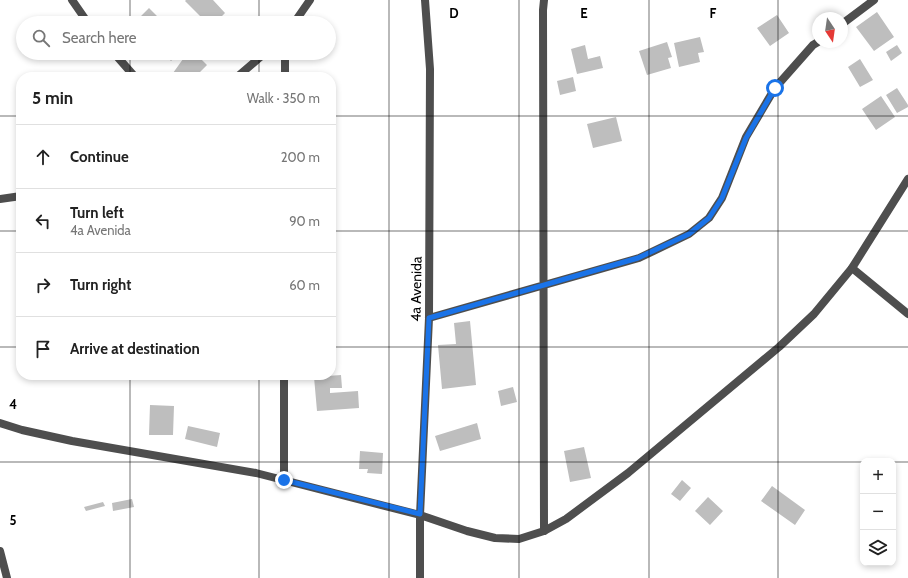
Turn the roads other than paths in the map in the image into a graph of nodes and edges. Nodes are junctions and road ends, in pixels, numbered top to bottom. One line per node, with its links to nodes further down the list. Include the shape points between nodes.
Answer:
1 (72, 0): 6 (street)
2 (310, 0): 7 (street)
3 (425, 0): 22 (street, 4a Avenida, via 430,69)
4 (544, 0): 20 (street)
5 (874, 0): 8 (street)
6 (83, 16)
7 (299, 16)
8 (848, 20)
9 (812, 46): 20 (street, via 775,88 746,138 722,198 709,218 689,234 638,258)
10 (120, 60): 13 (street)
11 (257, 60): 14 (street)
12 (285, 60): 15 (street)
13 (131, 72)
14 (243, 72)
15 (285, 72)
16 (908, 179): 19 (street)
17 (16, 197): 18 (street)
18 (0, 199)
19 (852, 268): 21 (street); 27 (street, via 814,314 779,347 628,473 566,519)
20 (544, 284): 22 (street); 27 (street)
21 (908, 314)
22 (429, 318): 26 (street, 4a Avenida)
23 (284, 380): 25 (street)
24 (0, 423): 25 (street, via 72,441)
25 (284, 480): 26 (street)
26 (420, 514): 27 (street, via 494,538 518,539); 30 (street, 4a Avenida)
27 (544, 531)
28 (0, 551): 29 (street)
29 (7, 578)
30 (420, 578)

